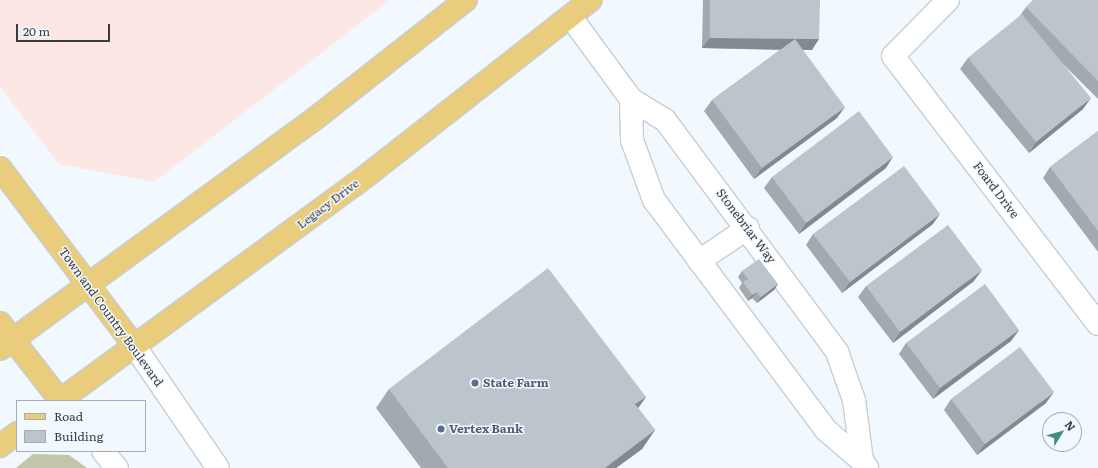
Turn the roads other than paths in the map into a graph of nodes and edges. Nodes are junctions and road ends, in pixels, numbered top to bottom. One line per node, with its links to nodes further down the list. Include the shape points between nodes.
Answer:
1 (466, 0): 9 (main road, via 312,122)
2 (591, 0): 4 (main road, Legacy Drive)
3 (948, 0): 10 (street, Foard Drive, via 894,56)
4 (565, 8): 5 (street, Stonebriar Way); 12 (main road, Legacy Drive, via 350,188)
5 (631, 99): 7 (street, Stonebriar Way, via 666,120); 8 (street, via 632,140 654,200)
6 (0, 168): 9 (main road, Town and Country Boulevard)
7 (748, 228): 8 (street); 18 (street, Stonebriar Way, via 837,352 854,400)
8 (700, 261): 18 (street, via 826,430)
9 (86, 284): 11 (main road); 12 (main road, Town and Country Boulevard)
10 (1098, 324)
11 (4, 337): 13 (main road)
12 (133, 344): 14 (main road, Legacy Drive); 20 (street, Town and Country Boulevard)
13 (59, 400)
14 (61, 400)
15 (16, 434): 16 (main road)
16 (0, 446)
17 (104, 452): 19 (street)
18 (864, 465)
19 (117, 468)
20 (218, 468)

